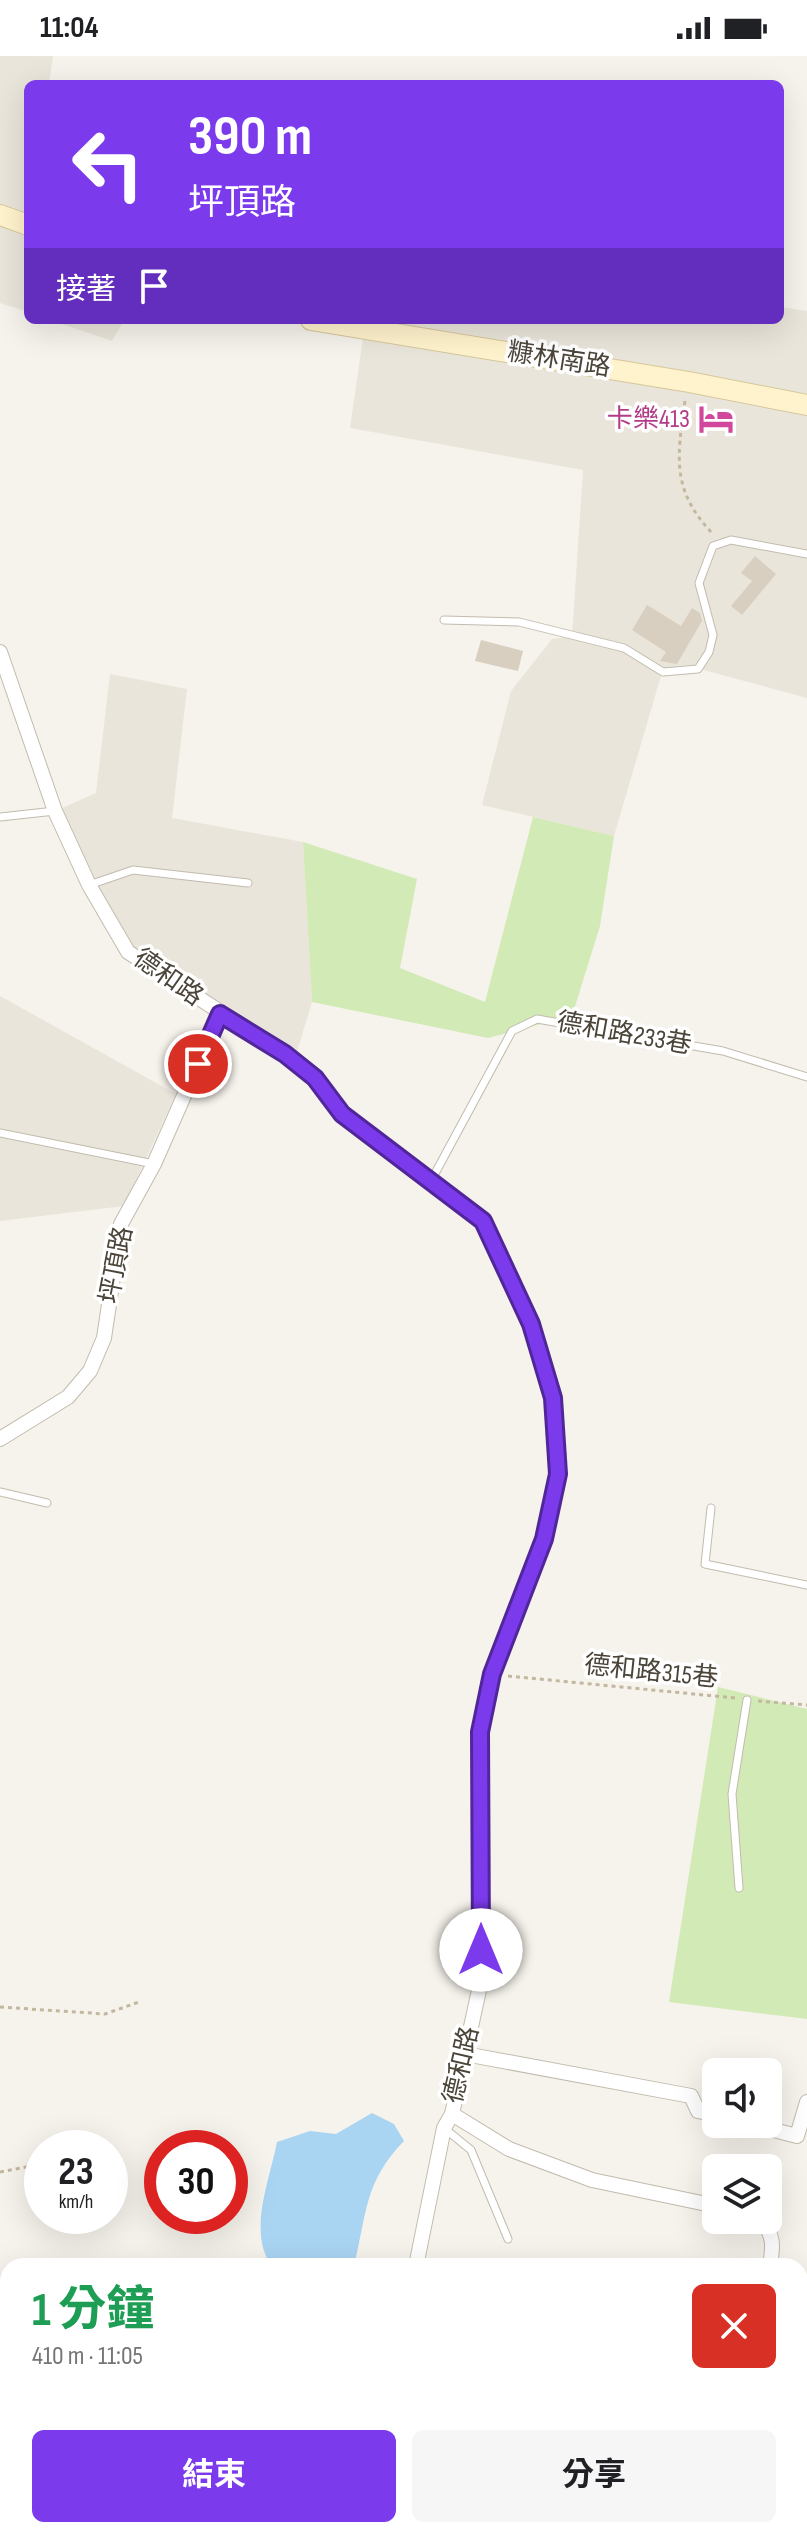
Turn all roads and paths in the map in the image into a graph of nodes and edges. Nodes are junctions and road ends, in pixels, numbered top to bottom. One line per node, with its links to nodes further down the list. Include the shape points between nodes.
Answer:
1 (0, 215): 2 (street)
2 (24, 224)
3 (335, 324): 4 (street, 糠林南路)
4 (689, 382): 5 (street, 糠林南路); 6 (path, via 678,446 680,485 696,516)
5 (807, 405)
6 (720, 541): 7 (lane); 8 (lane, via 702,567 699,583 713,635 698,669 663,672 624,648 519,622)
7 (807, 554)
8 (444, 620)
9 (0, 652): 10 (street, 德和路)
10 (55, 811): 11 (lane); 13 (street, 德和路)
11 (0, 817)
12 (248, 883): 13 (lane, via 133,870)
13 (89, 885): 14 (street, 德和路, via 128,952)
14 (220, 1014): 17 (street, 坪頂路); 18 (street, 德和路, via 285,1054 315,1078 342,1114)
15 (807, 1077): 18 (lane, 德和路233巷, via 723,1051 537,1019 512,1031)
16 (0, 1133): 17 (lane)
17 (154, 1164): 19 (street, 坪頂路, via 121,1224 104,1338 90,1371 68,1397)
18 (432, 1179): 24 (street, 德和路, via 483,1221 531,1324 553,1398 558,1474 544,1539)
19 (0, 1439)
20 (0, 1492): 21 (lane)
21 (47, 1503)
22 (711, 1508): 23 (lane, via 705,1564)
23 (807, 1585)
24 (492, 1674): 25 (path, 德和路315巷); 30 (street, 德和路, via 480,1732 481,1981)
25 (747, 1700): 26 (path, 德和路315巷); 27 (lane, via 732,1794)
26 (807, 1705)
27 (739, 1888)
28 (139, 2002): 29 (path, via 105,2014)
29 (0, 2007)
30 (465, 2054): 32 (street, via 691,2096); 33 (street, 德和路)
31 (807, 2102): 35 (street, via 797,2136)
32 (702, 2112)
33 (452, 2114): 34 (street, 德和路); 38 (street, via 509,2149 592,2180)
34 (444, 2128): 40 (lane, via 471,2150); 41 (street, 德和路)
35 (782, 2132)
36 (24, 2167): 37 (path)
37 (0, 2172)
38 (702, 2203)
39 (770, 2234): 42 (street)
40 (508, 2239)
41 (418, 2258)
42 (771, 2258)

